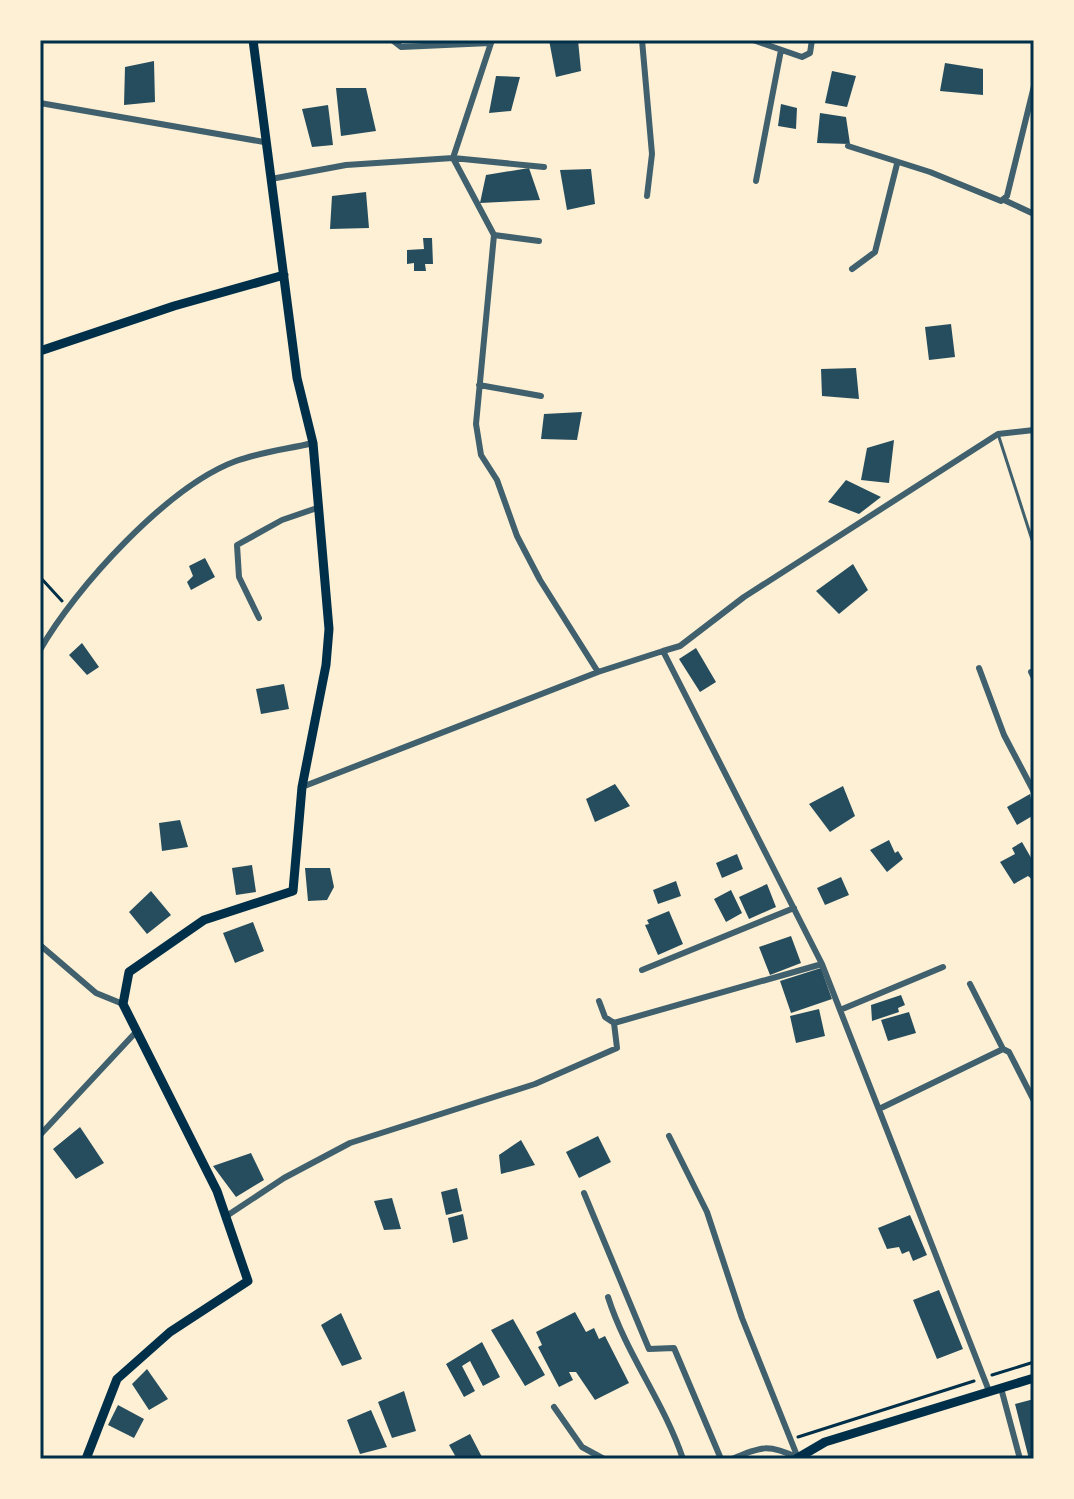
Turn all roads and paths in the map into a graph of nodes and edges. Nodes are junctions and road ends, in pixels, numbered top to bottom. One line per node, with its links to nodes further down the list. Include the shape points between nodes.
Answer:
1 (253, 40): 10 (main road)
2 (392, 40): 6 (street, via 401,47)
3 (642, 40): 17 (street, via 652,154)
4 (753, 40): 7 (street)
5 (812, 40): 7 (street, via 805,57)
6 (491, 41): 12 (street)
7 (781, 50): 16 (street)
8 (1034, 86): 18 (street)
9 (40, 103): 10 (street)
10 (264, 142): 15 (main road)
11 (848, 146): 13 (street)
12 (453, 158): 14 (street); 15 (street, via 346,165); 20 (street)
13 (897, 164): 18 (street); 22 (street, via 875,252)
14 (544, 167)
15 (271, 179): 23 (main road)
16 (756, 181)
17 (647, 196)
18 (1004, 200): 19 (street)
19 (1034, 214)
20 (494, 235): 21 (street); 25 (street)
21 (539, 241)
22 (852, 269)
23 (284, 275): 24 (main road); 29 (main road, via 297,378)
24 (40, 351)
25 (479, 385): 26 (street); 38 (street, via 476,424 481,455 540,580)
26 (541, 396)
27 (1034, 430): 28 (street)
28 (998, 434): 31 (lane); 36 (street, via 744,597 680,646)
29 (313, 443): 30 (main road); 33 (street, via 235,461 188,487)
30 (320, 507): 34 (street, via 237,545 239,577); 39 (main road, via 328,648)
31 (1034, 546)
32 (40, 577): 33 (path)
33 (66, 607): 35 (street)
34 (259, 618)
35 (40, 650)
36 (663, 651): 38 (street); 41 (street)
37 (979, 668): 40 (street, via 1004,735)
38 (598, 672): 39 (street)
39 (302, 787): 48 (main road, via 293,891 204,920 129,972)
40 (1034, 792)
41 (794, 908): 43 (street); 45 (street)
42 (40, 945): 48 (street, via 96,993)
43 (822, 964): 49 (street); 50 (street)
44 (943, 967): 49 (street)
45 (642, 970)
46 (970, 984): 52 (street)
47 (599, 1001): 50 (street, via 605,1017)
48 (123, 1004): 51 (main road)
49 (840, 1010): 54 (street)
50 (614, 1023): 58 (street, via 617,1048 535,1084 350,1143)
51 (136, 1032): 55 (street); 58 (main road, via 217,1191)
52 (1003, 1049): 53 (street); 54 (street)
53 (1034, 1101)
54 (879, 1109): 61 (street)
55 (40, 1135)
56 (669, 1136): 66 (street, via 707,1212)
57 (584, 1193): 71 (street, via 649,1349 674,1348)
58 (225, 1217): 68 (main road, via 248,1281 170,1332 117,1379)
59 (608, 1297): 70 (street)
60 (1034, 1362): 61 (path)
61 (984, 1378): 64 (street); 66 (path)
62 (1034, 1378): 63 (main road)
63 (1001, 1388): 64 (main road); 73 (street)
64 (989, 1391): 67 (main road, via 825,1442)
65 (554, 1407): 69 (street, via 582,1447)
66 (791, 1439): 67 (street)
67 (797, 1458): 72 (street, via 775,1446)
68 (86, 1459)
69 (604, 1459)
70 (683, 1459)
71 (721, 1459)
72 (732, 1459)
73 (1020, 1459)

